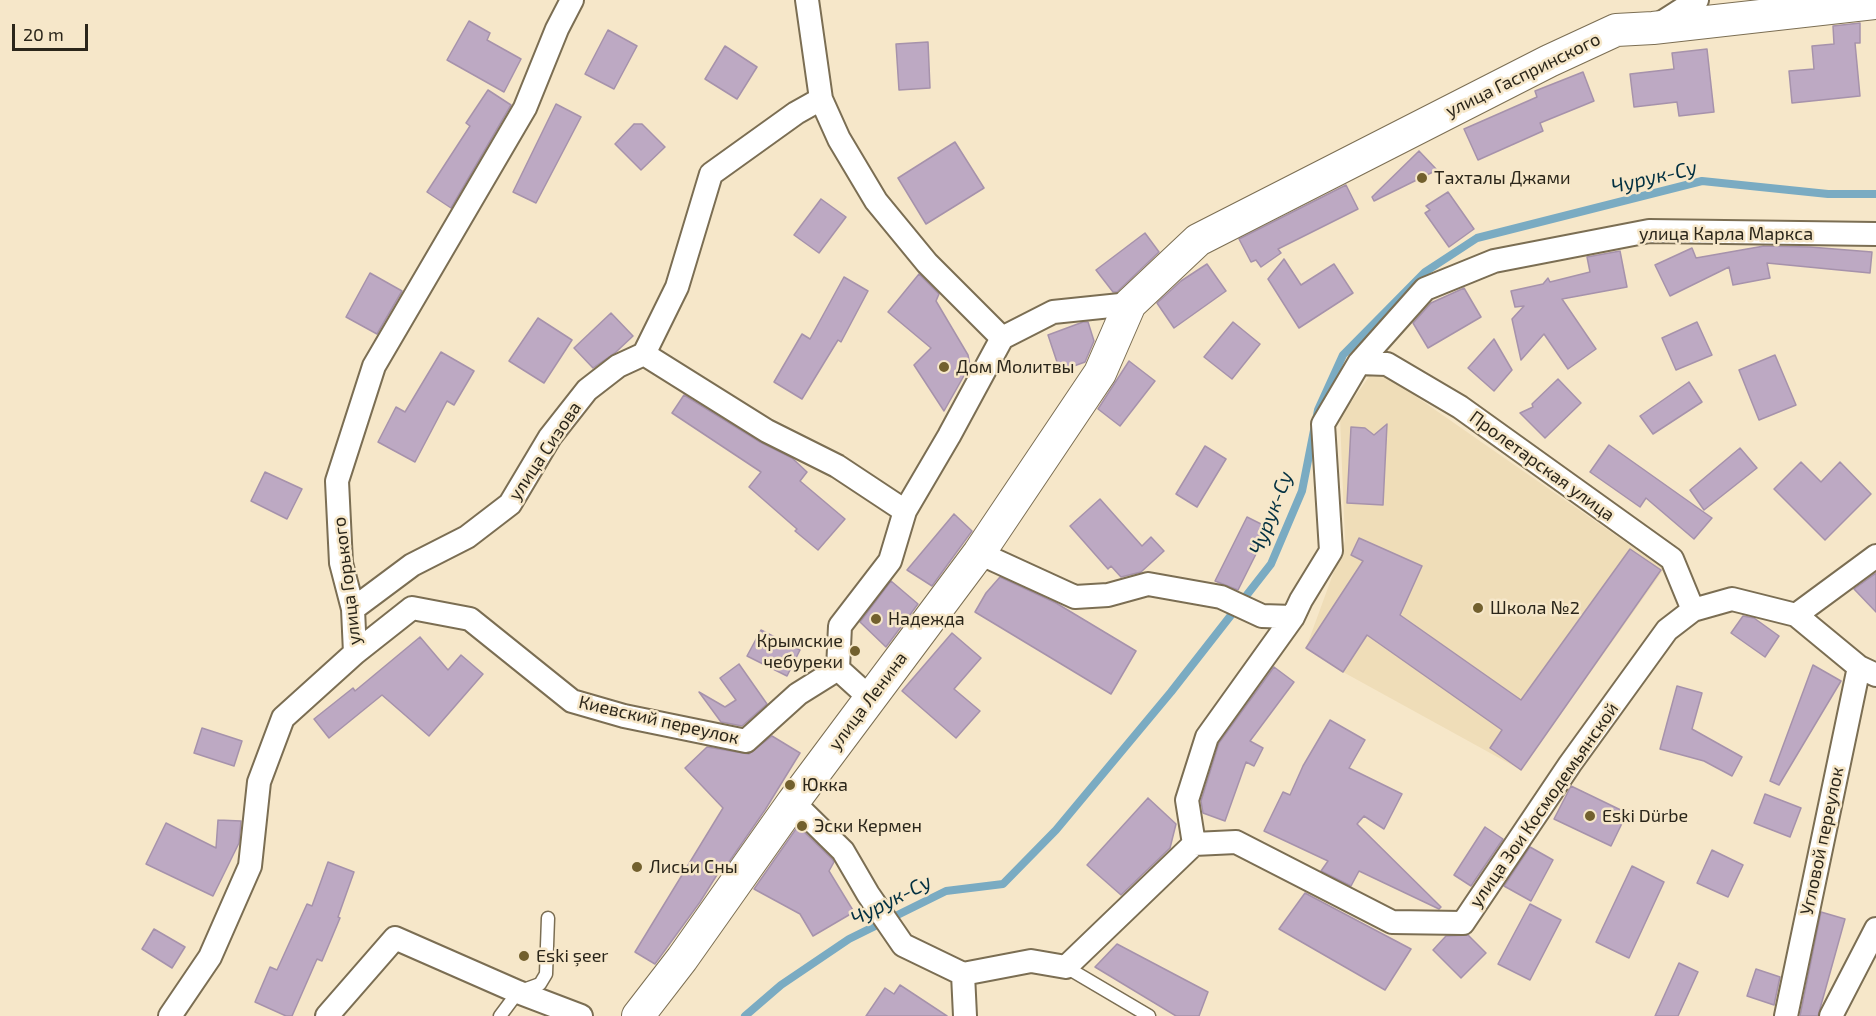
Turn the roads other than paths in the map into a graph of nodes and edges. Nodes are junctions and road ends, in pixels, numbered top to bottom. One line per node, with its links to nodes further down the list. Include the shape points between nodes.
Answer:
1 (572, 0): 16 (street, улица Горького, via 525,108 374,366 337,481 341,563)
2 (807, 0): 6 (street)
3 (1697, 0): 5 (street)
4 (1876, 3): 5 (main road, улица Гаспринского)
5 (1653, 28): 8 (main road, улица Гаспринского, via 1616,30 1549,61)
6 (821, 99): 10 (street, via 839,140 876,201 927,263); 11 (street, via 711,174 676,287)
7 (1876, 234): 12 (street, улица Карла Маркса, via 1649,231 1494,261 1425,289)
8 (1198, 240): 9 (main road, улица Ленина)
9 (1130, 304): 10 (street, via 1053,312); 14 (main road, улица Ленина, via 1100,373)
10 (1002, 338): 13 (street)
11 (644, 354): 13 (street, via 767,431 837,466); 16 (street, улица Сизова, via 618,366 587,390 550,437 510,504 467,537 412,565)
12 (1359, 363): 17 (street, Пролетарская улица, via 1387,364 1460,407 1672,559); 19 (street, улица Карла Маркса, via 1323,424 1331,551)
13 (905, 511): 21 (street, via 890,561 840,626)
14 (979, 553): 19 (street, via 1075,597 1108,595 1148,584 1221,597 1262,616); 23 (main road, улица Ленина)
15 (1876, 556): 18 (street)
16 (353, 609): 20 (street, улица Горького)
17 (1693, 610): 18 (street, улица Зои Космодемьянской, via 1732,599); 25 (street, улица Зои Космодемьянской, via 1667,630 1570,764 1463,923 1392,922 1236,842)
18 (1796, 615): 22 (street)
19 (1293, 617): 25 (street, улица Карла Маркса, via 1207,737 1187,800)
20 (355, 653): 21 (street, Киевский переулок, via 412,608 470,619 572,701 746,741 798,694); 31 (street, улица Горького, via 283,718 260,782 250,866 210,957)
21 (838, 669): 23 (street)
22 (1867, 671): 38 (street, Угловой переулок)
23 (870, 698): 24 (main road, улица Ленина)
24 (793, 802): 29 (street, via 843,851 903,945); 35 (main road, улица Ленина)
25 (1194, 844): 28 (street)
26 (548, 918): 30 (lane, via 546,974 540,984)
27 (1876, 930): 39 (street)
28 (1066, 967): 29 (street, via 1031,961); 37 (lane)
29 (963, 974): 36 (street)
30 (518, 992): 32 (street, via 395,938); 33 (lane); 34 (street)
31 (170, 1016)
32 (327, 1016)
33 (500, 1016)
34 (581, 1016)
35 (638, 1016)
36 (965, 1016)
37 (1149, 1016)
38 (1786, 1016)
39 (1831, 1016)

